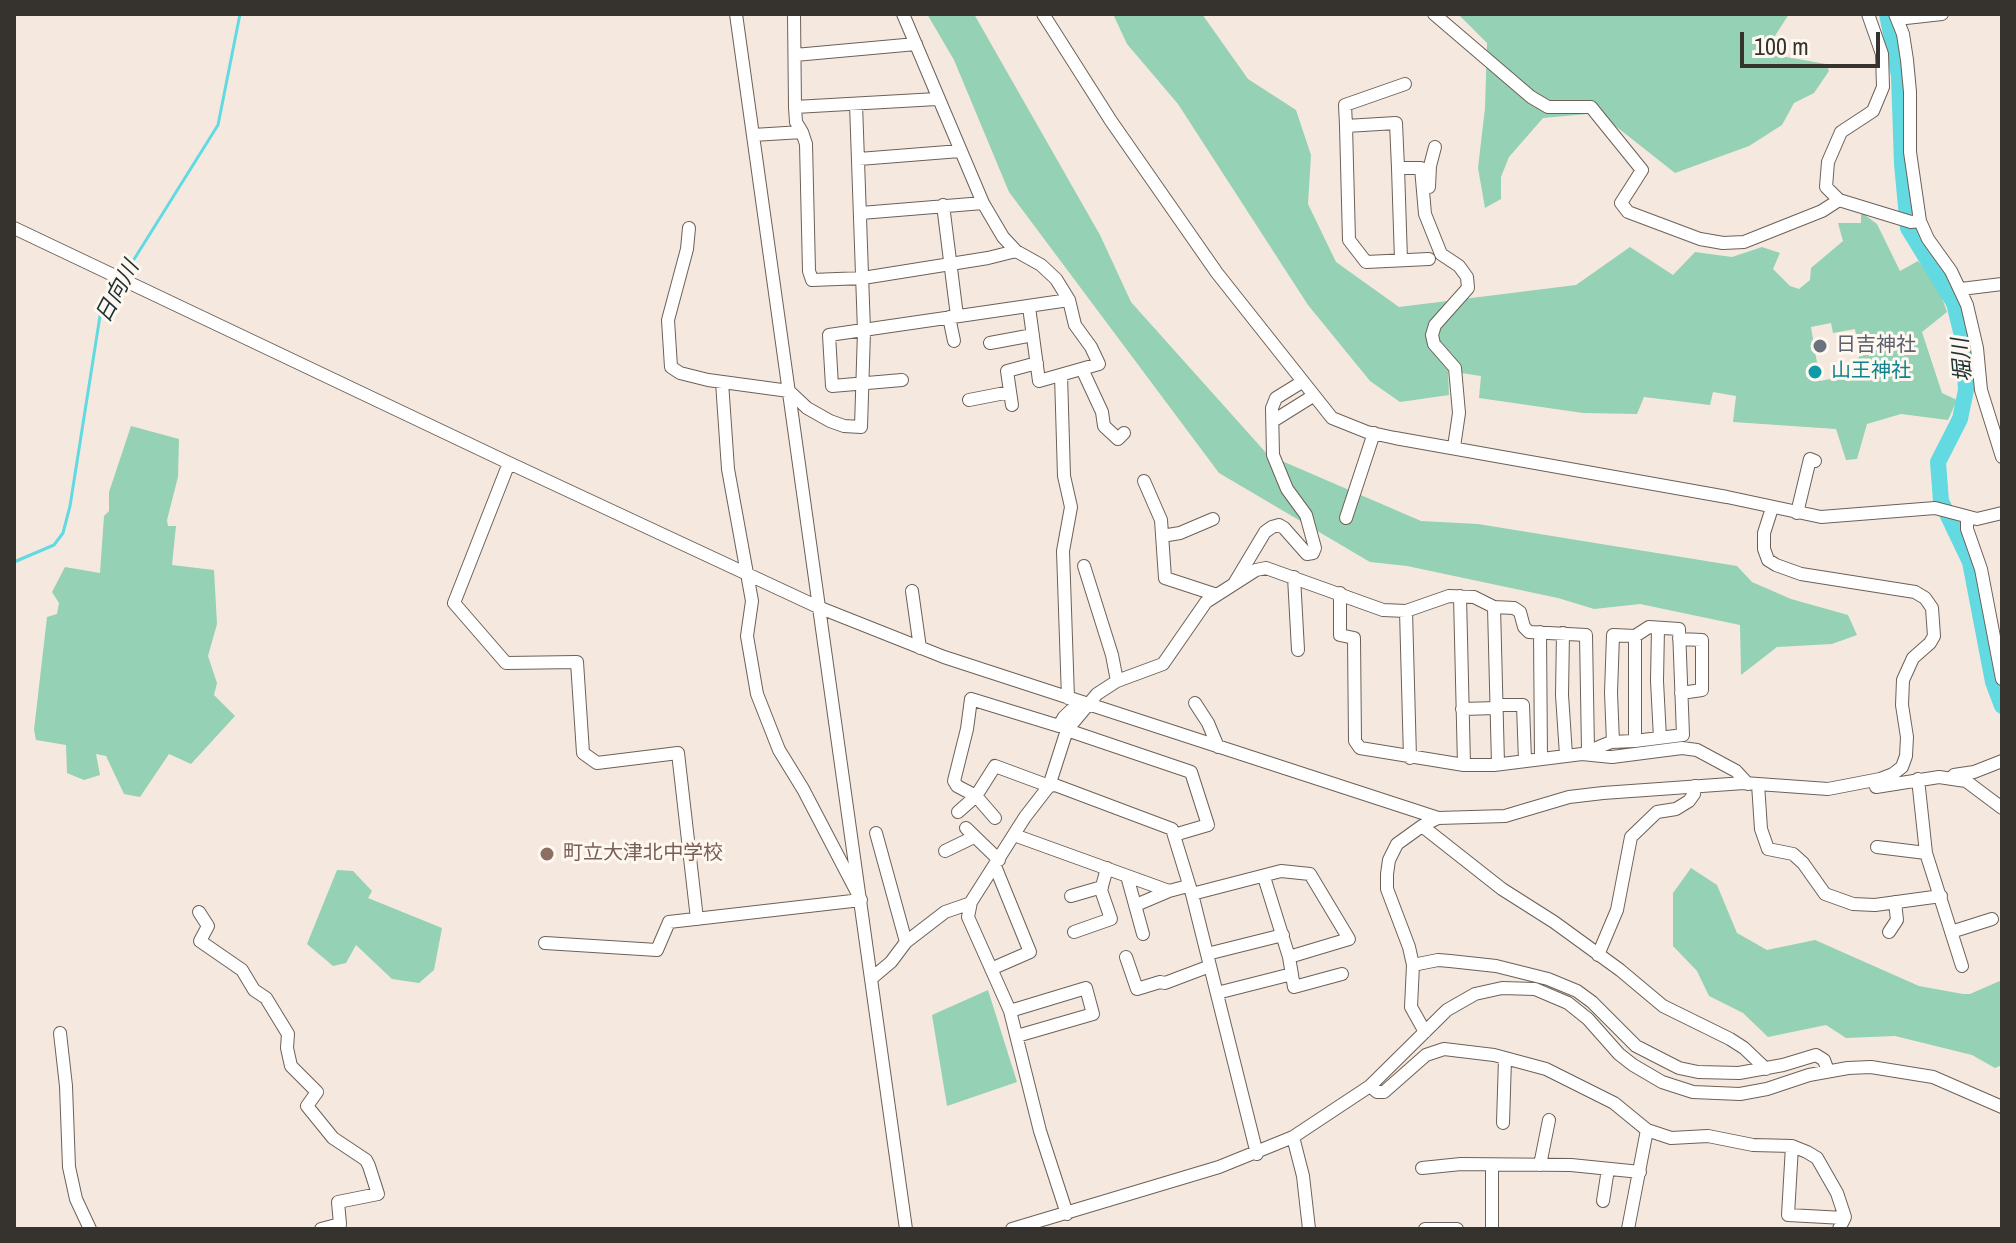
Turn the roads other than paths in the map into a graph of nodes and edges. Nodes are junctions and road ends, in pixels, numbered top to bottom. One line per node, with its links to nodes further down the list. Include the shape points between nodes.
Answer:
1 (736, 14): 17 (street)
2 (794, 14): 10 (street)
3 (903, 14): 9 (street)
4 (1043, 14): 49 (street, via 1200,249)
5 (1434, 14): 22 (street, via 1531,97 1548,107 1591,107 1642,170 1621,203 1628,212 1700,239 1744,242)
6 (1942, 14): 7 (street)
7 (1893, 16): 8 (street); 26 (street, via 1903,34 1907,60 1910,152)
8 (1869, 17): 22 (street, via 1882,54 1883,87 1873,111 1846,127 1836,140 1826,187)
9 (916, 44): 10 (street); 12 (street)
10 (795, 55): 14 (street)
11 (1405, 84): 15 (street, via 1345,105)
12 (937, 99): 13 (street); 19 (street)
13 (856, 104): 14 (street); 20 (street)
14 (795, 107): 16 (street)
15 (1346, 126): 21 (street, via 1396,123); 32 (street, via 1349,240 1366,262)
16 (802, 132): 17 (street); 34 (street, via 812,280)
17 (753, 135): 51 (street)
18 (1435, 147): 29 (street, via 1428,182)
19 (960, 151): 20 (street); 23 (street)
20 (859, 159): 25 (street)
21 (1398, 168): 29 (street, via 1421,168); 32 (street)
22 (1839, 200): 26 (street)
23 (983, 203): 24 (street); 30 (street)
24 (943, 205): 25 (street); 33 (street)
25 (861, 213): 34 (street)
26 (1920, 221): 36 (street)
27 (14, 228): 60 (street)
28 (689, 228): 48 (street, via 668,320 669,363 680,373)
29 (1431, 232): 57 (street, via 1441,254 1467,277 1468,288 1432,335 1455,368 1459,413)
30 (1016, 251): 33 (street); 37 (street, via 1049,272)
31 (1429, 259): 32 (street)
32 (1401, 260)
33 (950, 264): 34 (street); 39 (street)
34 (863, 278): 40 (street)
35 (2002, 284): 36 (street)
36 (1961, 289): 58 (street, via 1977,348 1981,390)
37 (1069, 300): 38 (street); 45 (street, via 1075,325 1099,364)
38 (1029, 307): 39 (street); 41 (street)
39 (953, 316): 40 (street); 42 (street)
40 (864, 331): 50 (street); 50 (street, via 829,335 832,386)
41 (1033, 335): 43 (street); 44 (street)
42 (954, 341)
43 (990, 343)
44 (1037, 363): 46 (street, via 1039,381); 53 (street, via 1007,371 1011,399)
45 (1082, 369): 46 (street); 56 (street, via 1104,426)
46 (1061, 375): 90 (street, via 1064,476 1071,507 1063,551)
47 (902, 380): 50 (street)
48 (722, 382): 51 (street); 70 (street, via 728,469)
49 (1302, 382): 52 (street); 54 (street, via 1276,398)
50 (863, 383): 51 (street, via 861,427 830,421)
51 (789, 391): 77 (street)
52 (1313, 396): 54 (street); 55 (street, via 1332,418)
53 (969, 400)
54 (1273, 421): 72 (street, via 1273,455 1287,489 1306,515 1315,548 1307,554 1284,528 1272,527)
55 (1374, 433): 57 (street); 65 (street)
56 (1118, 439)
57 (1454, 447): 62 (street)
58 (2002, 457)
59 (1815, 461): 63 (street, via 1810,459)
60 (509, 463): 70 (street); 139 (street, via 454,603 506,663 577,662 583,753 597,763 678,753)
61 (1144, 481): 68 (street, via 1161,520)
62 (1772, 508): 63 (street); 112 (street, via 1764,533 1768,560 1805,575 1915,592 1932,608 1934,636 1913,658 1903,680 1907,737 1902,767)
63 (1797, 513): 66 (street, via 1836,517 1941,508)
64 (2002, 513): 66 (street)
65 (1346, 518)
66 (1967, 518): 87 (street)
67 (1213, 519): 68 (street)
68 (1162, 536): 75 (street, via 1165,578)
69 (1084, 566): 88 (street)
70 (747, 574): 77 (street); 134 (street, via 752,601 747,636 757,694 779,750)
71 (1294, 577): 72 (street, via 1266,568); 74 (street); 86 (street)
72 (1233, 585): 75 (street)
73 (912, 591): 85 (street)
74 (1340, 593): 79 (street, via 1370,607); 101 (street, via 1340,635 1354,638 1355,741 1360,748)
75 (1217, 595): 88 (street, via 1206,602 1163,664)
76 (1460, 596): 78 (street); 79 (street); 93 (street)
77 (818, 607): 85 (street); 134 (street)
78 (1494, 607): 81 (street, via 1514,608 1529,632); 92 (street)
79 (1406, 611): 101 (street)
80 (1658, 628): 83 (street); 84 (street, via 1679,629); 95 (street)
81 (1540, 632): 82 (street); 102 (street)
82 (1563, 633): 99 (street, via 1586,635); 100 (street)
83 (1635, 636): 96 (street); 97 (street, via 1613,635)
84 (1679, 639): 89 (street); 89 (street, via 1702,640 1702,690)
85 (920, 648): 90 (street)
86 (1298, 650)
87 (2002, 679)
88 (1117, 681): 90 (street)
89 (1681, 693): 95 (street, via 1683,735)
90 (1079, 701): 94 (street); 98 (street); 113 (street, via 1059,726 971,699 954,781)
91 (1195, 703): 98 (street)
92 (1497, 706): 93 (street); 103 (street, via 1523,705); 105 (street)
93 (1462, 709): 106 (street)
94 (1067, 730): 110 (street); 121 (street, via 1191,772 1208,825)
95 (1660, 738): 96 (street)
96 (1635, 741): 97 (street)
97 (1613, 742): 99 (street)
98 (1218, 747): 117 (street)
99 (1585, 752): 100 (street); 109 (street, via 1612,757 1697,750)
100 (1566, 755): 102 (street)
101 (1410, 758): 106 (street)
102 (1541, 759): 103 (street)
103 (1525, 761): 105 (street)
104 (2002, 761): 107 (street)
105 (1498, 764): 106 (street)
106 (1464, 765)
107 (1939, 777): 108 (street); 114 (street, via 1966,781)
108 (1918, 779): 112 (street); 124 (street)
109 (1753, 784): 111 (street); 112 (street); 135 (street, via 1768,849 1793,854 1825,894 1839,901)
110 (1049, 786): 113 (street, via 995,766); 120 (street); 121 (street, via 1172,829)
111 (1695, 786): 117 (street, via 1586,795 1505,816); 148 (street, via 1689,801 1657,812 1631,837 1617,910)
112 (1848, 787)
113 (976, 796): 115 (street); 116 (street)
114 (2002, 808)
115 (958, 812)
116 (995, 818)
117 (1438, 818): 118 (street)
118 (1422, 826): 148 (street); 152 (street, via 1397,844 1387,874 1387,889)
119 (876, 833): 146 (street)
120 (1014, 835): 125 (street); 126 (street)
121 (1174, 835): 130 (street)
122 (1877, 847): 124 (street)
123 (945, 851): 125 (street, via 970,833)
124 (1926, 853): 133 (street)
125 (997, 863): 136 (street); 154 (street, via 1030,952)
126 (1107, 868): 127 (street); 129 (street)
127 (1127, 876): 131 (street); 137 (street)
128 (1264, 877): 130 (street); 145 (street); 150 (street, via 1281,871 1310,874 1349,939)
129 (1102, 887): 132 (street); 141 (street, via 1111,919)
130 (1190, 890): 131 (street); 151 (street)
131 (1169, 891): 137 (street)
132 (1071, 896)
133 (1941, 896): 135 (street); 143 (street)
134 (861, 900): 139 (street); 157 (street)
135 (1895, 902): 142 (street, via 1897,920)
136 (971, 903): 146 (street, via 945,912); 154 (street, via 968,917)
137 (1136, 905): 144 (street)
138 (199, 912): 183 (street, via 208,926 200,941 242,970 288,1034 291,1066 317,1092 307,1106 333,1138 369,1166 378,1194 338,1202 340,1224)
139 (697, 919): 147 (street, via 669,922 657,950)
140 (1992, 919): 143 (street)
141 (1074, 932)
142 (1889, 932)
143 (1951, 932): 153 (street)
144 (1143, 934)
145 (1283, 935): 150 (street); 151 (street)
146 (906, 942): 157 (street)
147 (545, 943)
148 (1598, 955): 164 (street, via 1663,1006 1730,1039)
149 (1126, 957): 151 (street, via 1137,989 1165,983)
150 (1289, 957): 155 (street)
151 (1208, 960): 158 (street)
152 (1413, 965): 160 (street, via 1411,1007); 164 (street, via 1438,960 1524,972 1577,991 1636,1046 1679,1068 1716,1074)
153 (1962, 966)
154 (991, 969): 159 (street)
155 (1292, 974): 156 (street, via 1294,987); 158 (street)
156 (1342, 974)
157 (872, 978): 184 (street)
158 (1217, 993): 173 (street)
159 (1010, 1011): 162 (street); 162 (street, via 1086,988 1093,1014)
160 (1425, 1032): 165 (street, via 1447,1010 1475,994 1526,988 1568,1003 1619,1054 1677,1088 1740,1094); 166 (street)
161 (60, 1033): 182 (street, via 69,1167)
162 (1017, 1036): 180 (street)
163 (1505, 1059): 166 (street, via 1435,1050 1384,1092); 169 (street); 170 (street, via 1546,1069 1586,1088)
164 (1766, 1069): 165 (street, via 1816,1055)
165 (1828, 1071): 167 (street, via 1871,1067 1914,1072)
166 (1370, 1086): 171 (street)
167 (2002, 1107)
168 (1549, 1120): 175 (street)
169 (1503, 1123)
170 (1647, 1130): 172 (street, via 1671,1138 1708,1136); 178 (street)
171 (1293, 1137): 173 (street); 186 (street)
172 (1792, 1146): 181 (street, via 1817,1158 1844,1211); 181 (street, via 1788,1215)
173 (1257, 1154): 180 (street)
174 (1492, 1165): 175 (street); 176 (street); 189 (street)
175 (1540, 1165): 177 (street)
176 (1422, 1168)
177 (1608, 1169): 178 (street); 179 (street)
178 (1640, 1172): 190 (street)
179 (1603, 1201)
180 (1067, 1214): 185 (street)
181 (1841, 1224)
182 (90, 1229)
183 (321, 1229)
184 (906, 1229)
185 (1012, 1229)
186 (1309, 1229)
187 (1425, 1229): 188 (street)
188 (1457, 1229)
189 (1492, 1229)
190 (1628, 1229)

